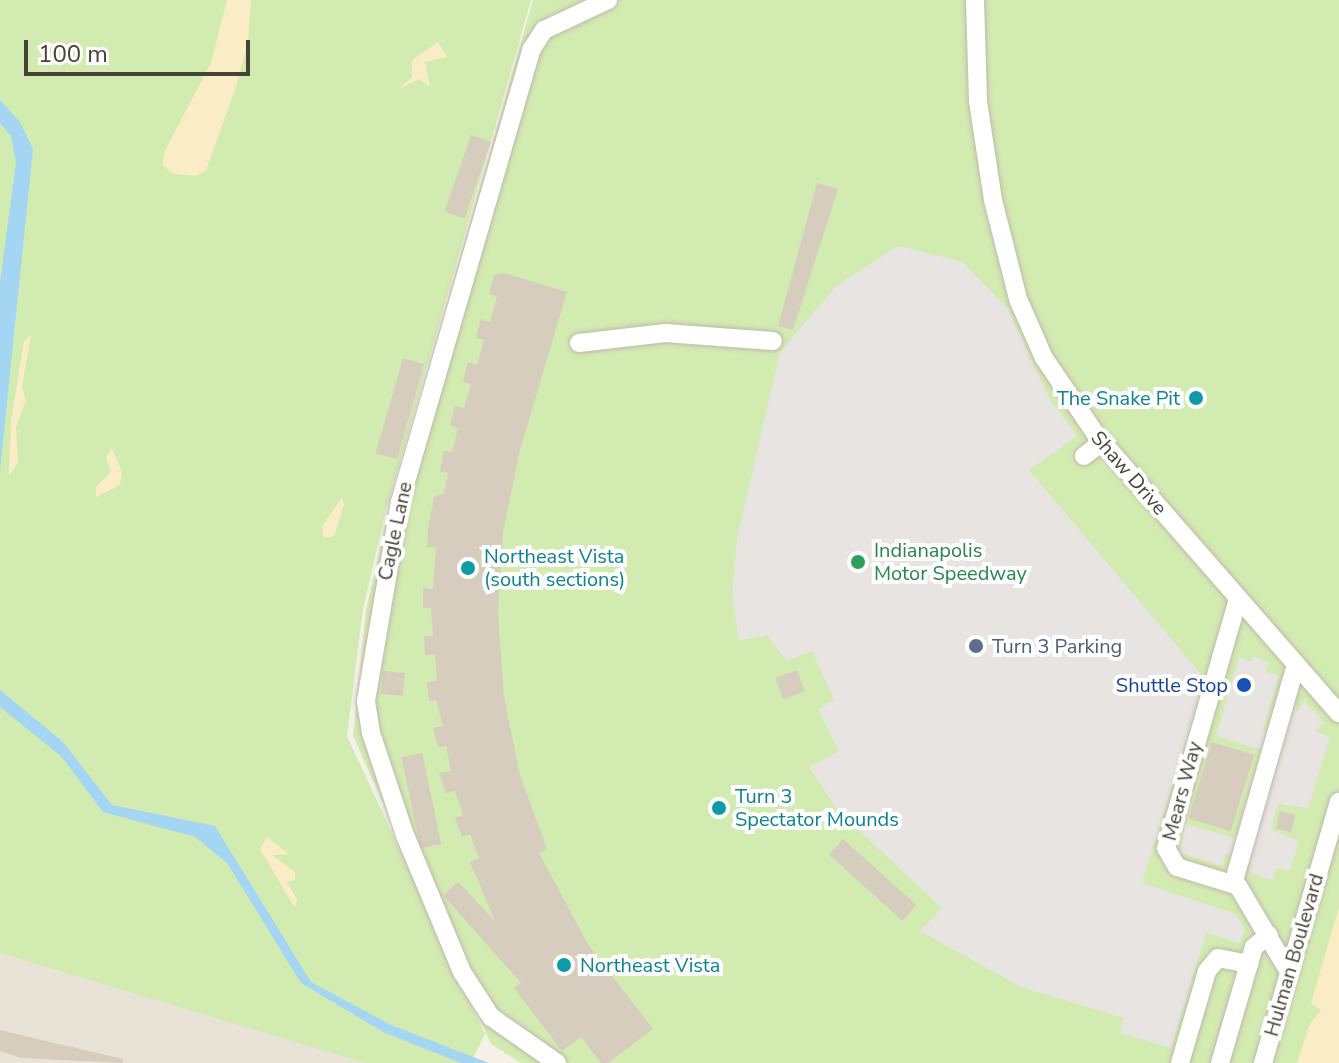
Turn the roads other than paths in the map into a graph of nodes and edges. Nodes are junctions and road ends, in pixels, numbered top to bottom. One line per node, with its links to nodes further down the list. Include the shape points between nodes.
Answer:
1 (608, 0): 15 (street, Cagle Lane, via 544,30 531,50 400,502 366,701 371,733 405,835 462,972 491,1017)
2 (975, 0): 5 (street, Shaw Drive, via 985,156 1018,299 1044,358)
3 (773, 341): 4 (street, via 665,333)
4 (579, 343)
5 (1102, 442): 6 (street); 7 (street, Shaw Drive)
6 (1084, 456)
7 (1238, 599): 8 (street, Shaw Drive); 11 (street, Mears Way, via 1166,848 1177,867)
8 (1296, 664): 9 (street, Shaw Drive); 11 (street)
9 (1339, 713)
10 (1339, 802): 14 (street, Hulman Boulevard)
11 (1233, 884): 12 (street, via 1246,894)
12 (1269, 935): 13 (street, via 1254,947); 14 (street)
13 (1249, 964): 16 (street, via 1218,958 1207,971); 17 (street)
14 (1289, 972): 18 (street, Hulman Boulevard)
15 (557, 1063)
16 (1180, 1063)
17 (1220, 1063)
18 (1263, 1063)

